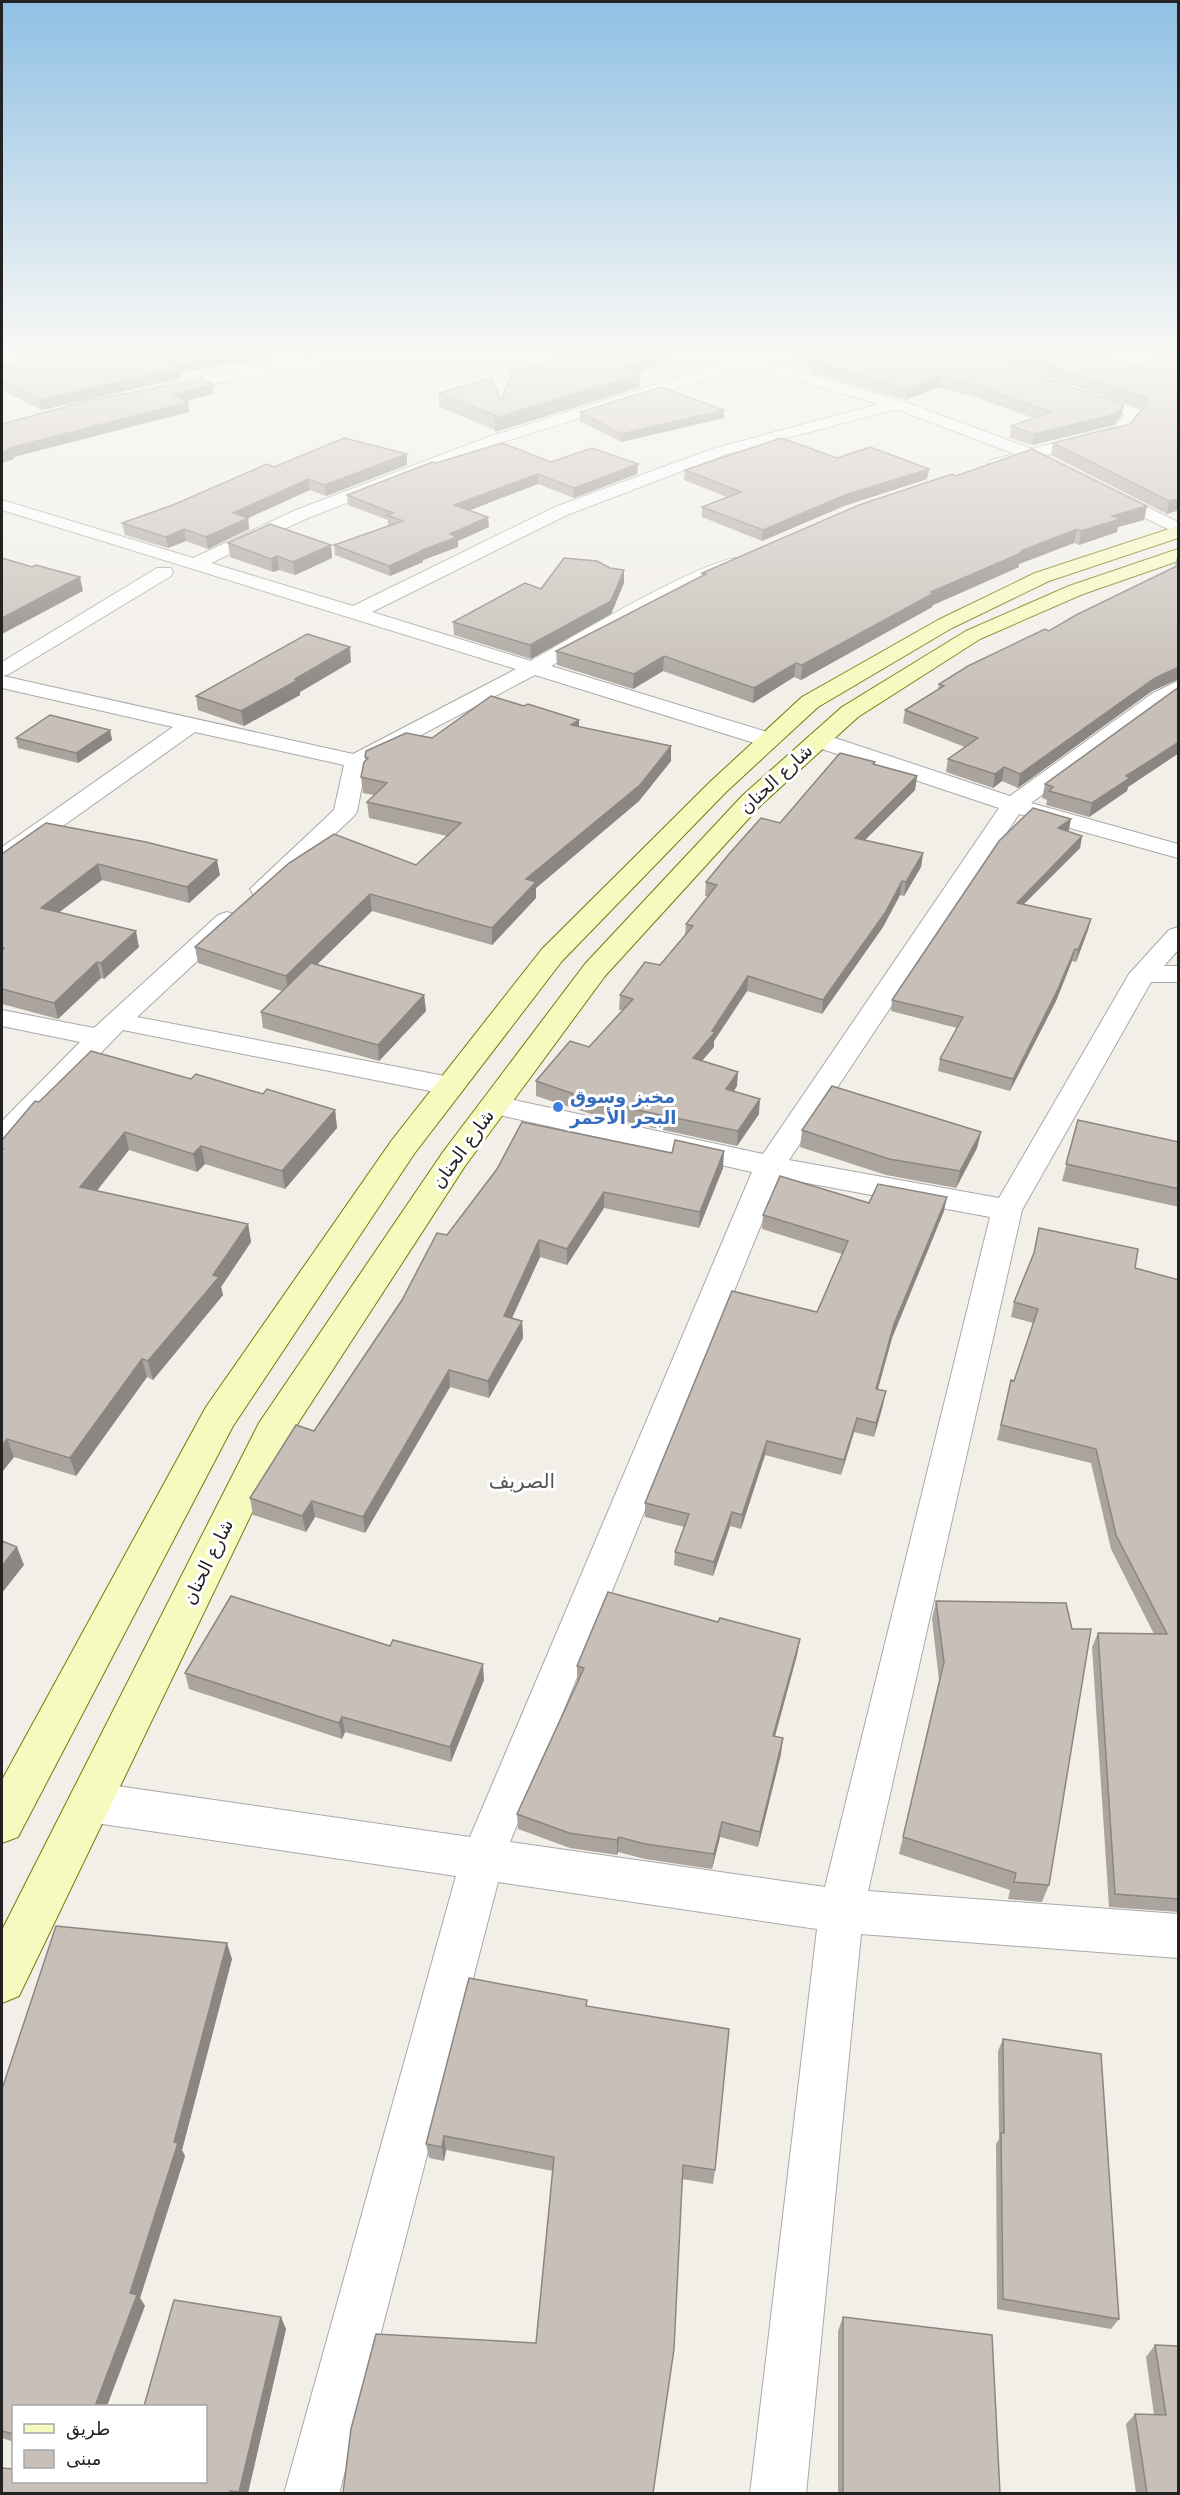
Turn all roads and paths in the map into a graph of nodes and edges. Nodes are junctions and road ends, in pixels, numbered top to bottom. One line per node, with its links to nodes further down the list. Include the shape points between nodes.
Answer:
1 (420, 468): 11 (street, via 302,514)
2 (674, 468): 13 (street, via 561,511)
3 (985, 468): 4 (street)
4 (974, 472)
5 (1093, 486): 8 (street)
6 (2, 505): 11 (street)
7 (2, 521): 12 (street)
8 (1179, 530): 22 (main road, شارع الحنان, via 1042,577 945,624 810,702)
9 (757, 553): 14 (street, via 673,589)
10 (1179, 555): 21 (main road, شارع الحنان, via 1076,590 973,635 850,712)
11 (195, 564): 13 (street)
12 (164, 572): 15 (street); 16 (street)
13 (355, 613): 14 (street)
14 (532, 668): 16 (street); 22 (street)
15 (2, 670)
16 (509, 680): 19 (street); 23 (street)
17 (2, 682): 20 (street)
18 (1179, 687): 24 (street)
19 (631, 718)
20 (190, 726): 23 (street); 26 (street)
21 (818, 740): 24 (street); 32 (main road, شارع الحنان, via 752,800 595,970)
22 (750, 748): 31 (main road, شارع الحنان, via 552,955)
23 (357, 761): 30 (street, via 345,812)
24 (1013, 805): 25 (street); 34 (street)
25 (1179, 851)
26 (2, 858)
27 (1179, 935): 28 (street)
28 (1160, 974): 35 (street)
29 (2, 1018): 30 (street)
30 (108, 1029): 31 (street); 33 (street)
31 (450, 1086): 37 (main road, شارع الحنان, via 403,1147 219,1417)
32 (495, 1105): 34 (street); 36 (main road, شارع الحنان, via 454,1159 272,1433)
33 (2, 1138)
34 (770, 1166): 35 (street); 38 (street)
35 (1007, 1210): 39 (street)
36 (89, 1802): 38 (street); 41 (main road, شارع الحنان)
37 (3, 1817)
38 (482, 1859): 39 (street); 42 (street)
39 (841, 1911): 40 (street); 43 (street)
40 (1179, 1936)
41 (2, 1979)
42 (311, 2493)
43 (778, 2493)

